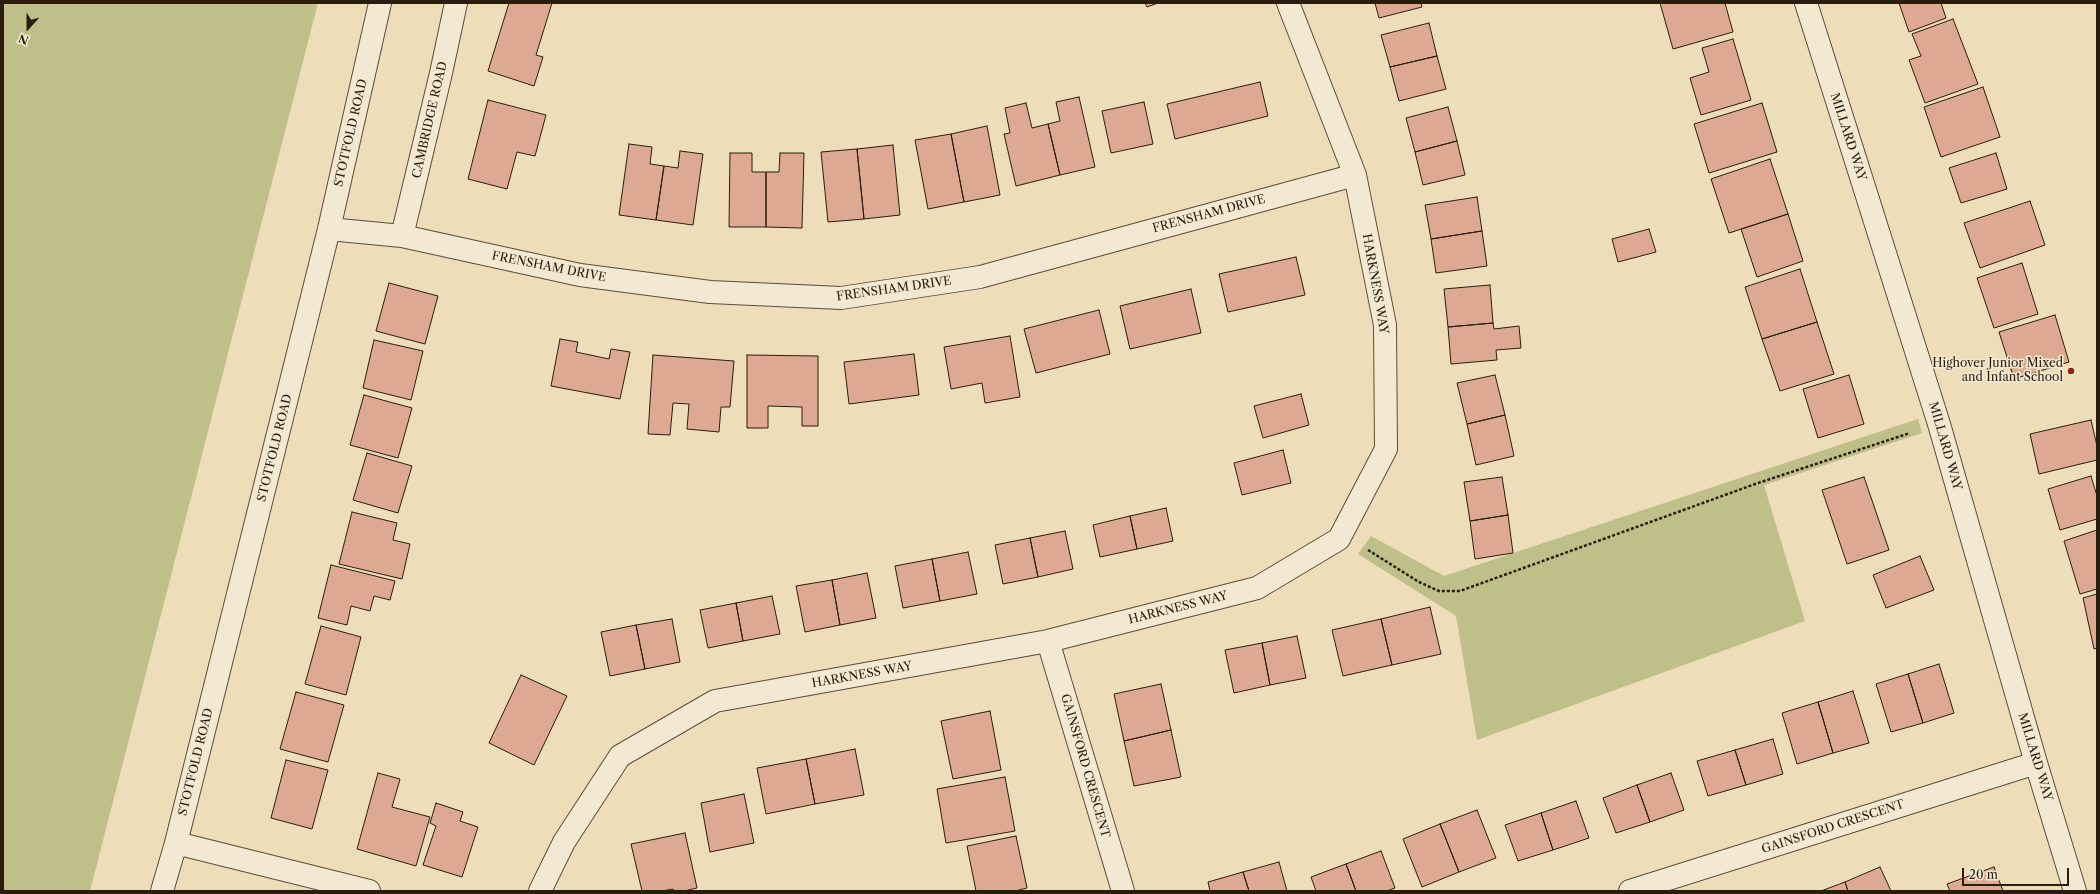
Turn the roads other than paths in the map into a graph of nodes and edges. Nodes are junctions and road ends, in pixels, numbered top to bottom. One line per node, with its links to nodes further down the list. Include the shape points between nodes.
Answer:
1 (380, 3): 6 (street, STOTFOLD ROAD)
2 (456, 3): 7 (street, CAMBRIDGE ROAD, via 440,81)
3 (1288, 3): 5 (street, HARKNESS WAY)
4 (1806, 3): 9 (street, MILLARD WAY, via 1939,424)
5 (1355, 175): 7 (street, FRENSHAM DRIVE, via 980,276 841,298 710,292 580,275); 8 (street, HARKNESS WAY, via 1385,325 1386,449 1339,539 1257,588)
6 (329, 229): 7 (street, FRENSHAM DRIVE); 10 (street, STOTFOLD ROAD)
7 (402, 236)
8 (1048, 641): 13 (street, HARKNESS WAY, via 716,701 620,756 564,842); 14 (street, GAINSFORD CRESCENT)
9 (2036, 763): 15 (street, GAINSFORD CRESCENT); 16 (street, MILLARD WAY)
10 (176, 843): 11 (street, STOTFOLD ROAD); 12 (street)
11 (162, 891)
12 (369, 891)
13 (540, 891)
14 (1123, 891)
15 (1630, 891)
16 (2075, 891)

